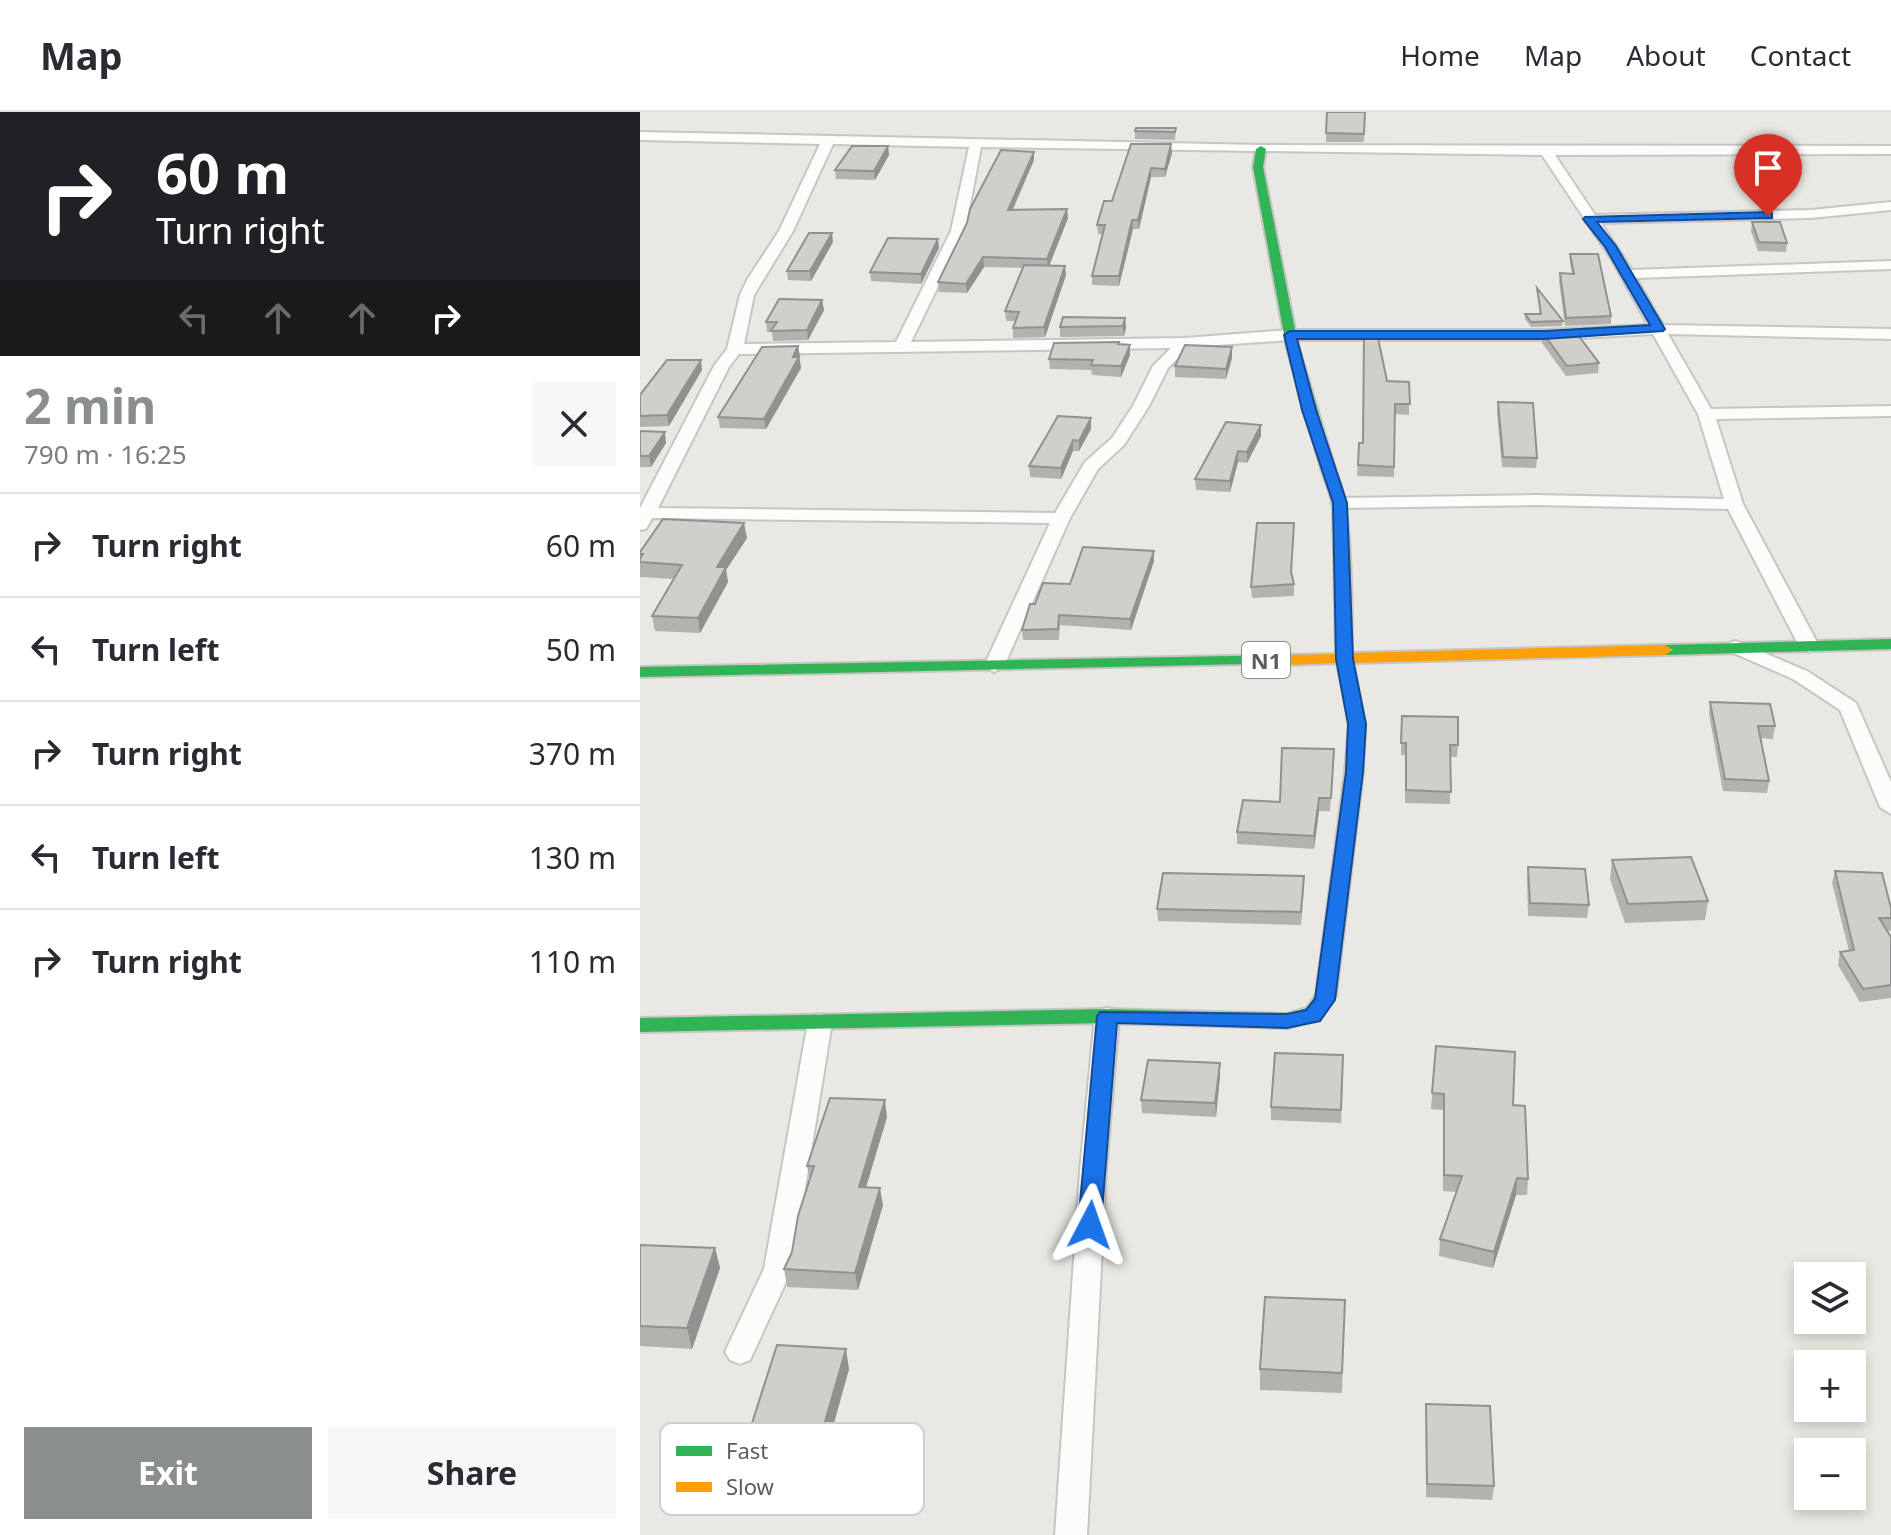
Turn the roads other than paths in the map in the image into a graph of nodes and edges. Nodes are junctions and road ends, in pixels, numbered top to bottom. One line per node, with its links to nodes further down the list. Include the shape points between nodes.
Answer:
1 (640, 136): 2 (street)
2 (828, 140): 3 (street); 15 (street, via 786,231 747,295)
3 (976, 142): 4 (street); 16 (street, via 958,231)
4 (1261, 149): 5 (street); 13 (street, via 1258,167)
5 (1546, 151): 6 (street); 8 (street)
6 (1889, 152)
7 (1891, 206): 8 (street, via 1811,214)
8 (1589, 219): 10 (street)
9 (1891, 265): 10 (street)
10 (1626, 274): 11 (street)
11 (1658, 329): 12 (street); 13 (street, via 1544,335); 18 (street)
12 (1891, 334)
13 (1290, 335): 14 (street); 21 (street)
14 (1185, 343): 16 (street); 23 (street, via 1161,366 1126,430 1091,466)
15 (735, 349): 16 (street); 20 (street)
16 (900, 349)
17 (1891, 411): 18 (street)
18 (1706, 414): 22 (street)
19 (664, 434): 20 (street)
20 (689, 434): 24 (street)
21 (1340, 503): 22 (street); 28 (street)
22 (1734, 504): 27 (street)
23 (1061, 518): 24 (street); 29 (street)
24 (643, 519)
25 (1891, 644): 27 (street, N1)
26 (1735, 646): 27 (street, N1); 28 (street, N1); 31 (street, via 1800,675 1849,707)
27 (1809, 646)
28 (1344, 659): 29 (street, N1); 32 (street, via 1357,724 1354,772 1320,1010 1287,1021)
29 (994, 666): 30 (street, N1)
30 (640, 672)
31 (1891, 807)
32 (1107, 1016): 33 (street); 36 (street)
33 (820, 1022): 34 (street); 35 (street, via 778,1269)
34 (640, 1025)
35 (740, 1352)
36 (1071, 1535)

